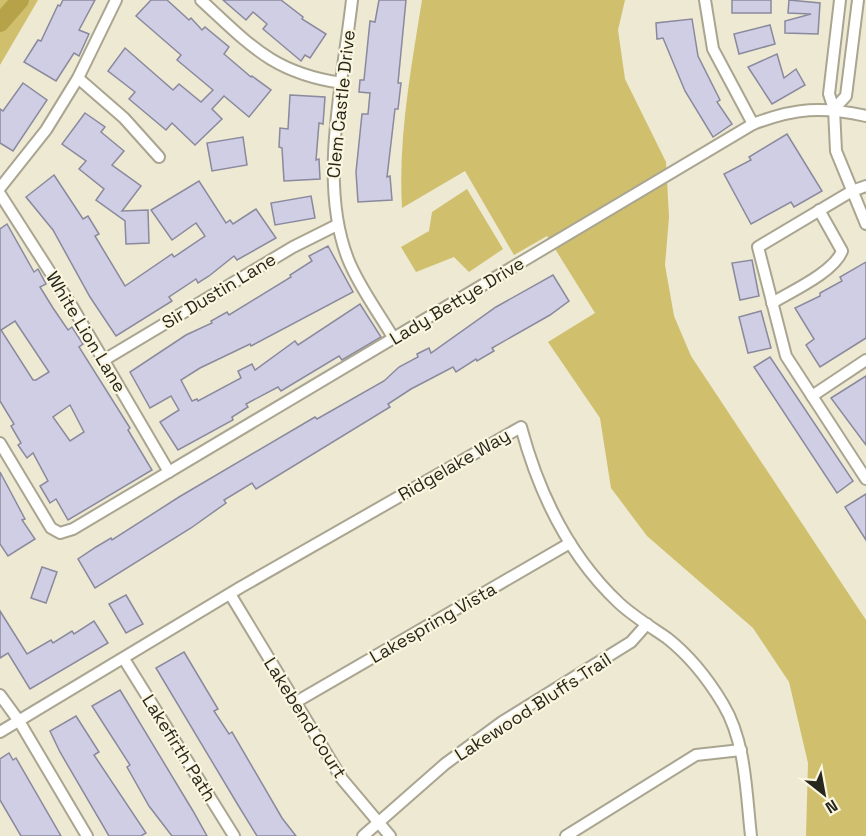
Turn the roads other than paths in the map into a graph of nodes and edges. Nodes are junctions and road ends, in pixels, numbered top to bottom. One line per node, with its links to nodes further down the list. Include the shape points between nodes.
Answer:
1 (116, 0): 7 (street)
2 (201, 0): 8 (street, via 254,48 288,70)
3 (352, 0): 8 (street, Clem Castle Drive)
4 (705, 0): 11 (street, via 713,49)
5 (840, 0): 9 (street, via 829,94)
6 (858, 0): 9 (street, via 846,96)
7 (78, 78): 12 (street, via 124,118); 14 (street, via 46,130)
8 (342, 83): 19 (street, Clem Castle Drive, via 332,182)
9 (834, 109): 10 (street, Lady Bettye Drive); 11 (street, Lady Bettye Drive, via 803,109); 15 (street, via 836,151)
10 (866, 116)
11 (753, 124): 21 (street, Lady Bettye Drive)
12 (159, 157)
13 (866, 186): 15 (street)
14 (0, 188)
15 (852, 191): 17 (street); 18 (street)
16 (0, 194): 22 (street, White Lion Lane)
17 (819, 210): 20 (street, via 758,247); 20 (street, via 838,241 840,258)
18 (866, 224)
19 (337, 225): 21 (street, Clem Castle Drive, via 349,261); 22 (street, Sir Dustin Lane, via 293,247)
20 (772, 303): 24 (street, via 786,356)
21 (394, 339): 26 (street, Lady Bettye Drive)
22 (104, 360): 26 (street, White Lion Lane)
23 (866, 360): 24 (street)
24 (812, 396): 27 (street)
25 (0, 443): 26 (street, Lady Bettye Drive, via 41,513 51,528 60,533)
26 (170, 472)
27 (864, 473)
28 (570, 543): 29 (street, Ridgelake Way, via 554,519 531,467 521,427); 30 (street, Ridgelake Way, via 620,604); 33 (street, Lakespring Vista)
29 (230, 594): 31 (street, Ridgelake Way); 33 (street, Lakebend Court)
30 (647, 624): 36 (street, Ridgelake Way, via 699,668 724,705); 37 (street, Lakewood Bluffs Trail, via 631,642 502,722 445,764)
31 (124, 659): 34 (street, Ridgelake Way); 39 (street, Lakefirth Path)
32 (0, 695): 34 (street)
33 (296, 702): 37 (street, Lakebend Court, via 342,779)
34 (19, 721): 35 (street, Ridgelake Way); 38 (street)
35 (0, 732)
36 (741, 750): 42 (street, via 696,755); 43 (street, Ridgelake Way)
37 (378, 822): 40 (street, Lakewood Bluffs Trail); 41 (street, Lakebend Court)
38 (87, 836)
39 (234, 836)
40 (363, 836)
41 (390, 836)
42 (566, 836)
43 (751, 836)

